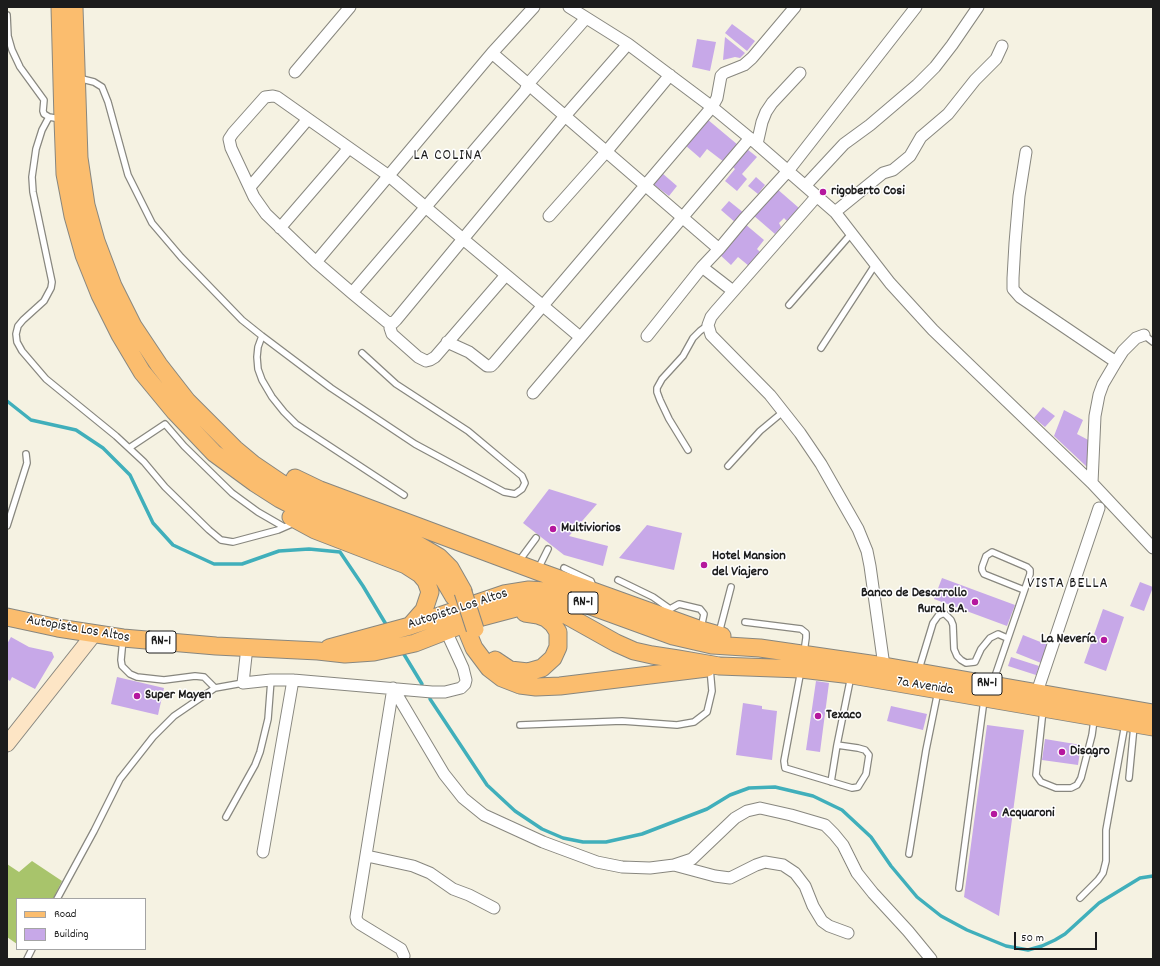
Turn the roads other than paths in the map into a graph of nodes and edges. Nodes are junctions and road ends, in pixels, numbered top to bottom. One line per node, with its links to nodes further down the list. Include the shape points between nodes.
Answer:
1 (60, 7): 21 (main road)
2 (74, 7): 17 (main road)
3 (350, 7): 14 (street)
4 (534, 7): 13 (street)
5 (569, 7): 10 (street)
6 (795, 7): 19 (street, via 752,58 744,65 721,76 717,98)
7 (916, 7): 27 (street)
8 (978, 7): 30 (street, via 935,67 870,125 844,144)
9 (7, 15): 21 (lane, via 8,36 20,67 44,100 43,111 46,116)
10 (586, 18): 11 (street); 18 (street)
11 (628, 44): 16 (street); 20 (street)
12 (1002, 46): 34 (street, via 996,59 975,80 948,114 921,137 910,156 893,170 883,173)
13 (492, 53): 18 (street); 28 (street)
14 (295, 72)
15 (800, 73): 23 (street, via 772,103)
16 (670, 75): 19 (street); 25 (street)
17 (76, 78): 51 (lane, via 94,82 102,87 128,175 152,223 242,320); 61 (main road, via 79,158 86,205 113,286 133,326 159,365 187,401)
18 (528, 84): 20 (street); 33 (street, via 525,91)
19 (712, 107): 23 (street); 29 (street)
20 (565, 116): 25 (street); 39 (street)
21 (56, 119): 62 (lane, via 42,130 32,177 51,273 51,288 44,301 18,326 17,342 46,379); 64 (main road, via 73,216 84,255 100,295 142,372)
22 (308, 119): 24 (street); 31 (street); 31 (street, via 277,97 268,96 232,133 229,142)
23 (754, 141): 27 (street); 36 (street)
24 (349, 148): 28 (street); 37 (street)
25 (606, 152): 29 (street); 35 (street)
26 (1026, 152): 58 (street, via 1018,211 1013,289 1020,297)
27 (788, 171): 30 (street); 40 (street)
28 (389, 176): 33 (street); 41 (street)
29 (646, 186): 36 (street); 47 (street)
30 (805, 186): 32 (street)
31 (250, 187): 37 (street, via 259,205)
32 (817, 196): 34 (street); 45 (street)
33 (426, 207): 39 (street); 46 (street)
34 (835, 212): 38 (street)
35 (549, 216)
36 (682, 217): 40 (street); 53 (street)
37 (280, 228): 41 (street)
38 (851, 234): 42 (street); 48 (lane)
39 (463, 239): 44 (street); 49 (street)
40 (719, 249): 43 (street)
41 (316, 262): 46 (street)
42 (876, 265): 56 (lane); 67 (street, via 933,330)
43 (702, 267): 45 (street); 52 (street)
44 (506, 275): 47 (street); 55 (street)
45 (733, 291): 50 (street, via 711,317)
46 (352, 293): 49 (street)
47 (542, 305): 53 (street); 55 (street, via 491,366)
48 (789, 305)
49 (391, 323): 55 (street, via 392,334 426,361 433,359)
50 (708, 325): 60 (street, via 711,335); 63 (lane, via 693,338 683,356 657,388 669,419)
51 (262, 336): 57 (lane, via 331,388 415,444 504,492 515,494 522,489 525,483 522,476 487,446 396,384); 68 (lane, via 258,347 258,369 272,397 284,412 302,427)
52 (647, 336)
53 (580, 337): 59 (street)
54 (1149, 338): 58 (street, via 1139,336 1123,351)
55 (447, 342)
56 (821, 348)
57 (362, 353)
58 (1116, 362): 67 (street, via 1103,384 1095,416)
59 (533, 393)
60 (784, 411): 66 (lane, via 760,431); 100 (street, via 821,464 864,540 870,566)
61 (217, 431): 75 (main road, via 277,470 320,490); 82 (main road, via 253,464 281,483 310,499 415,543 439,557 450,568)
62 (129, 448): 70 (lane, via 208,530 221,540 233,542); 70 (lane, via 165,424 232,493 258,512)
63 (688, 450)
64 (214, 453): 70 (main road); 82 (main road, via 280,499 323,521 426,562)
65 (26, 454): 71 (lane, via 27,463)
66 (728, 466)
67 (1092, 483): 73 (street)
68 (404, 495)
69 (1099, 508): 109 (street)
70 (291, 524): 87 (main road, via 315,530 406,565 420,574 430,592 424,610)
71 (7, 526)
72 (536, 538): 75 (lane)
73 (1153, 548)
74 (548, 549): 77 (lane)
75 (517, 563): 77 (main road)
76 (564, 568): 81 (lane, via 591,581)
77 (537, 571): 81 (main road)
78 (618, 580): 84 (lane, via 653,597)
79 (731, 587): 91 (lane)
80 (1024, 590): 80 (lane, via 1030,574 1027,567 992,552 986,556 982,567 984,574); 93 (lane)
81 (591, 591): 84 (main road)
82 (459, 594): 88 (main road, bridge)
83 (509, 610): 88 (main road, via 538,615 553,624 558,632 558,647 553,658 542,668 528,672 510,670 487,652); 89 (main road, Autopista Los Altos / RN-1); 98 (main road, Autopista Los Altos / RN-1, via 542,604 634,651)
84 (668, 614): 91 (main road)
85 (7, 617): 90 (main road, Autopista Los Altos / RN-1)
86 (745, 622): 97 (lane, via 801,629 806,633)
87 (409, 627): 94 (main road, Autopista Los Altos / RN-1); 96 (main road, Autopista Los Altos / RN-1, via 504,594 529,590 546,591 673,636 712,645)
88 (471, 630): 98 (main road, via 474,648 489,668 502,678 520,685 560,686)
89 (446, 631): 94 (main road, Autopista Los Altos / RN-1, via 415,643); 106 (street, via 465,674 464,686 445,692)
90 (94, 634): 92 (main road, Autopista Los Altos / RN-1); 116 (street)
91 (718, 635): 96 (main road)
92 (123, 638): 95 (main road, Autopista Los Altos / RN-1); 105 (lane, via 122,666 130,674 164,680 204,677)
93 (1007, 638): 99 (lane, via 998,634 990,638 975,662 966,663 957,656 954,649 951,620 942,614 933,623); 108 (lane)
94 (370, 645): 95 (main road, Autopista Los Altos / RN-1, via 345,654)
95 (247, 647): 104 (street)
96 (760, 648): 97 (main road, 7a Avenida / RN-1)
97 (803, 662): 98 (main road, 7a Avenida / RN-1); 100 (main road, 7a Avenida / RN-1); 101 (main road, 7a Avenida / RN-1); 119 (lane, via 784,761 785,768)
98 (715, 667): 114 (lane, via 707,712 694,722 678,725 622,721)
99 (918, 672): 100 (main road, 7a Avenida / RN-1); 108 (main road, 7a Avenida / RN-1)
100 (882, 673): 101 (main road, 7a Avenida / RN-1); 107 (main road, 7a Avenida / RN-1)
101 (852, 675): 117 (lane)
102 (272, 680): 103 (street); 104 (street); 120 (lane, via 268,719 260,752)
103 (293, 680): 106 (street); 121 (street)
104 (244, 683): 105 (lane)
105 (215, 688): 126 (lane, via 174,716 127,768 114,788 94,832)
106 (393, 688): 123 (street); 124 (street, via 444,774 463,798 484,815 543,842 597,862 622,867 650,868)
107 (938, 690): 108 (main road, 7a Avenida / RN-1); 122 (lane)
108 (988, 691): 109 (main road, 7a Avenida / RN-1); 110 (main road, 7a Avenida / RN-1); 125 (lane)
109 (1037, 692): 111 (main road, 7a Avenida / RN-1)
110 (1044, 708): 112 (main road, 7a Avenida / RN-1); 112 (lane, via 1036,775 1041,782 1056,788 1071,788 1077,785 1081,778)
111 (1153, 712)
112 (1095, 717): 113 (main road, 7a Avenida / RN-1)
113 (1130, 723): 115 (main road, 7a Avenida / RN-1); 118 (lane, via 1132,737); 127 (lane, via 1106,830 1106,862 1103,873)
114 (520, 724)
115 (1153, 727)
116 (7, 744)
117 (837, 745): 119 (lane); 119 (lane, via 865,750 869,755 866,774 858,787 852,788)
118 (1129, 778)
119 (831, 782)
120 (226, 817)
121 (263, 852)
122 (908, 854)
123 (367, 856): 128 (street, via 413,866 430,873 453,889); 131 (street, via 357,921 399,947)
124 (674, 865): 129 (street, via 730,878 765,862 783,865 796,873 822,921); 133 (street, via 692,859 735,818 748,811 760,808 791,814 825,826 843,845 857,874 872,893)
125 (959, 888)
126 (58, 898)
127 (1080, 898)
128 (494, 908)
129 (848, 933)
130 (32, 950): 132 (lane)
131 (404, 956)
132 (27, 959)
133 (931, 959)

